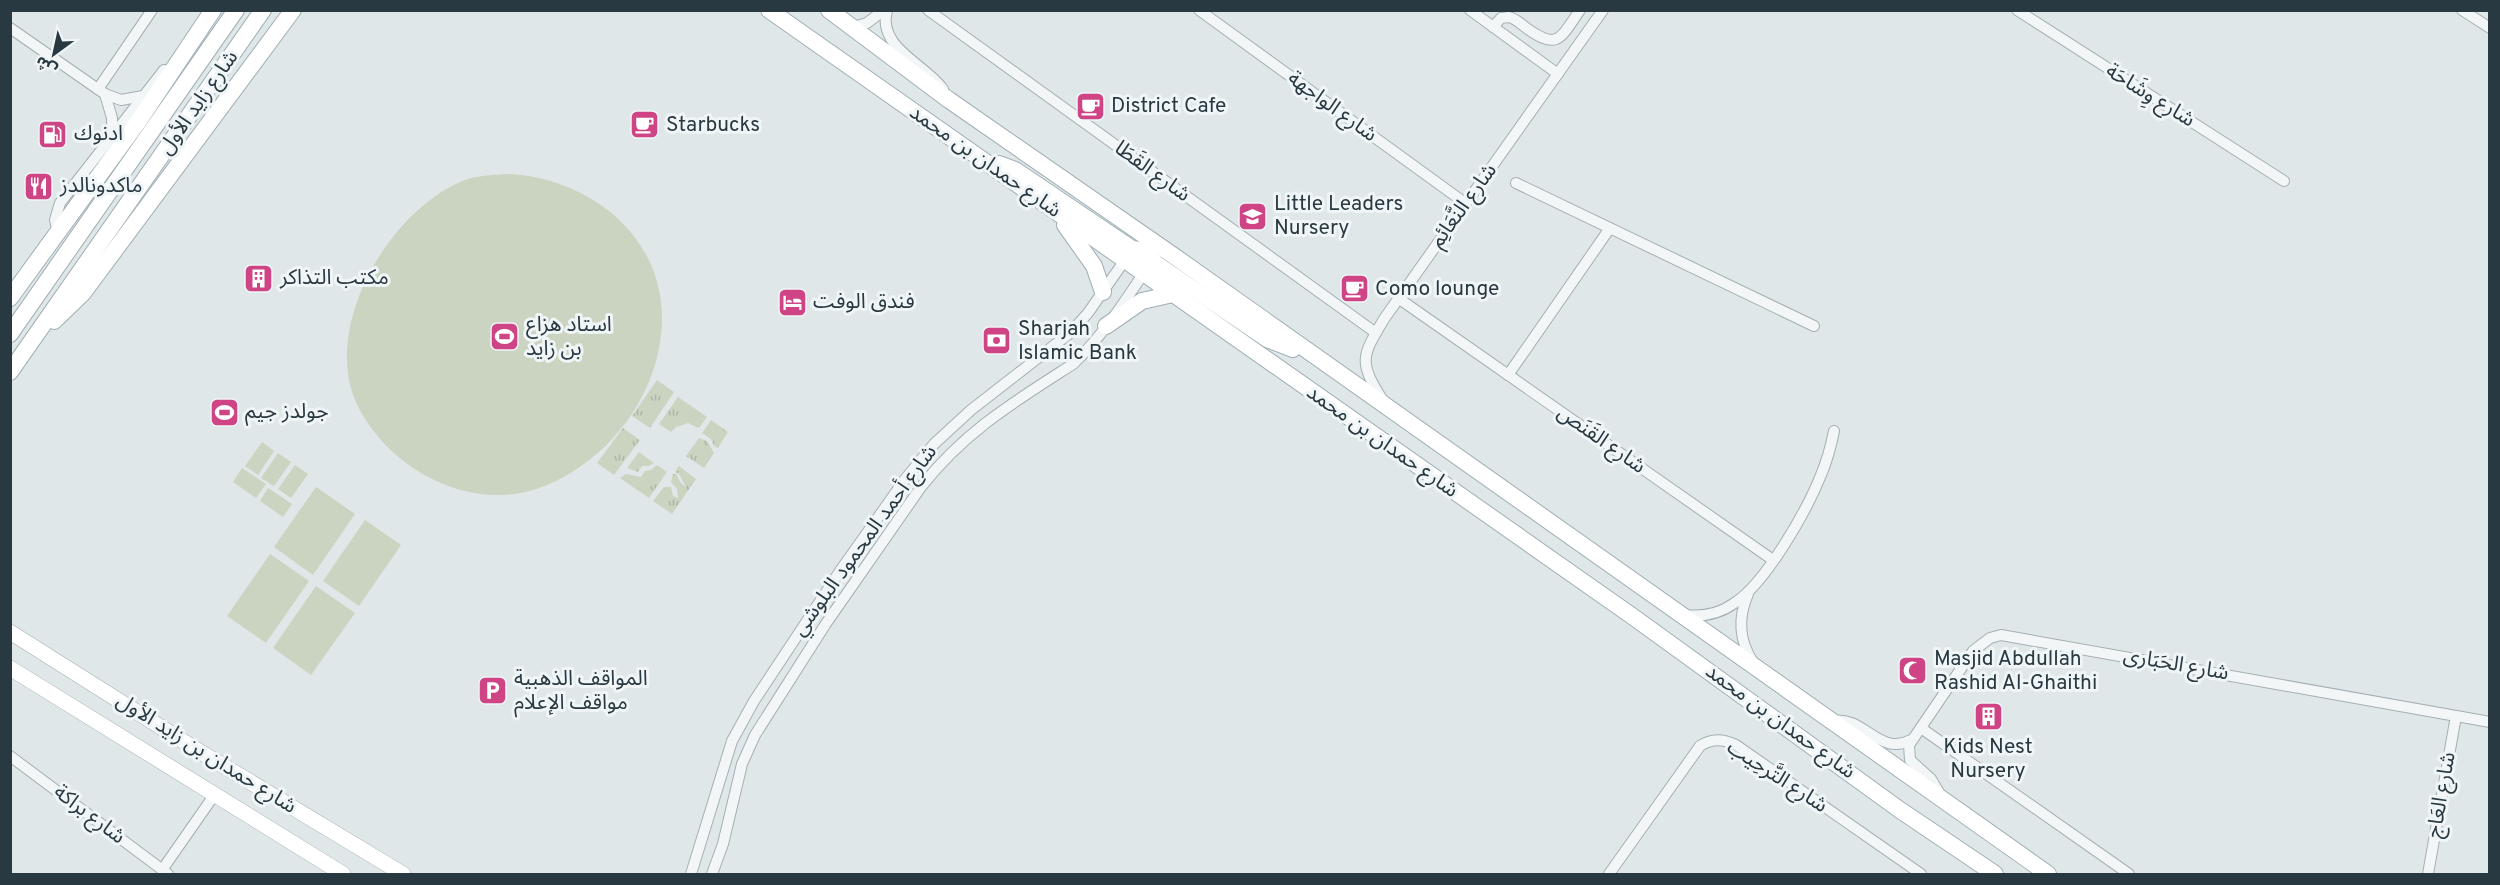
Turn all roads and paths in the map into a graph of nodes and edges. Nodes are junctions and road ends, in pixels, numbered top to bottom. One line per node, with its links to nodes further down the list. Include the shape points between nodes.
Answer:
1 (152, 10): 22 (street)
2 (213, 10): 20 (main road)
3 (236, 10): 43 (main road, شارع زايد الأول)
4 (263, 10): 44 (main road, شارع زايد الأول)
5 (293, 10): 44 (main road, via 83,293)
6 (769, 10): 26 (main road, شارع حمدان بن محمد)
7 (829, 10): 16 (main road, شارع حمدان بن محمد)
8 (886, 10): 16 (street); 24 (street, via 885,29 893,45 932,76)
9 (928, 10): 42 (street, شارع القَطَا)
10 (1199, 10): 29 (street, شارع الواجهة)
11 (1470, 10): 17 (street)
12 (1580, 10): 17 (street, via 1561,37 1552,41 1509,17 1501,18)
13 (1604, 10): 21 (street, شارع النَّعَائِم)
14 (2017, 10): 27 (street, شارع وِشَاحَة)
15 (2462, 10): 18 (street)
16 (853, 27): 24 (main road, شارع حمدان بن محمد)
17 (1493, 27): 21 (street)
18 (2490, 28)
19 (12, 31): 22 (street)
20 (195, 37): 23 (street); 32 (main road)
21 (1558, 74): 29 (street, شارع النَّعَائِم)
22 (101, 92): 23 (street, via 121,100); 25 (street, via 112,118)
23 (143, 96): 25 (street)
24 (949, 100): 33 (main road, شارع حمدان بن محمد)
25 (112, 134): 32 (street, via 60,203 55,220)
26 (986, 164): 30 (main road, شارع حمدان بن محمد); 34 (main road, via 1008,166)
27 (2284, 181)
28 (1516, 183): 31 (street)
29 (1466, 203): 39 (street, شارع النَّعَائِم)
30 (1053, 210): 34 (main road, شارع حمدان بن محمد); 36 (main road, via 1088,255)
31 (1610, 228): 41 (street); 46 (street)
32 (58, 233): 38 (main road)
33 (1143, 235): 34 (street, شارع أحمد المحمود البلوشي); 35 (main road, شارع حمدان بن محمد)
34 (1128, 255): 35 (main road, شارع حمدان بن محمد); 35 (main road, via 1144,251); 36 (street, شارع أحمد المحمود البلوشي)
35 (1152, 260): 37 (main road, شارع حمدان بن محمد); 40 (street, شارع أحمد المحمود البلوشي); 47 (main road, شارع حمدان بن محمد, via 1308,352)
36 (1103, 292): 67 (street, شارع أحمد المحمود البلوشي, via 1058,344 947,430 892,496 740,725)
37 (1173, 294): 40 (main road, via 1142,301); 71 (main road, شارع حمدان بن محمد)
38 (10, 298)
39 (1398, 298): 42 (street, شارع النَّعَائِم); 46 (street, شارع القَنَص)
40 (1106, 326): 68 (street, شارع أحمد المحمود البلوشي, via 1072,364 986,421 921,487 755,735 742,764)
41 (1814, 326)
42 (1376, 333): 47 (street, شارع النَّعَائِم, via 1365,355 1365,366)
43 (10, 334)
44 (33, 338): 45 (main road, شارع زايد الأول)
45 (10, 372)
46 (1508, 375): 49 (street, شارع القَنَص)
47 (1389, 410): 51 (main road, شارع حمدان بن محمد)
48 (1834, 431): 49 (street, via 1821,477)
49 (1773, 560): 50 (street)
50 (1750, 590): 51 (street, via 1724,609 1703,615); 53 (street, via 1741,616 1741,630)
51 (1681, 615): 53 (main road, شارع حمدان بن محمد)
52 (10, 632): 66 (main road, شارع حمدان بن زايد الأول)
53 (1756, 667): 56 (main road, شارع حمدان بن محمد)
54 (10, 668): 61 (main road, شارع حمدان بن زايد الأول)
55 (2456, 716): 57 (street, شارع الحَبَارى); 58 (street, شارع الحَبَارى, via 2001,635 1973,651); 74 (street, شارع العَاج)
56 (1831, 721): 59 (street, via 1854,723 1887,744); 62 (main road, شارع حمدان بن محمد)
57 (2490, 722)
58 (1921, 728): 59 (street, شارع الحَبَارى); 63 (street)
59 (1911, 740): 62 (street, via 1910,760 1930,779)
60 (10, 756): 64 (street, شارع براكة)
61 (215, 794): 64 (street); 65 (main road, شارع حمدان بن زايد الأول)
62 (1941, 798): 72 (main road, شارع حمدان بن محمد)
63 (2117, 871): 73 (street)
64 (165, 872)
65 (343, 874)
66 (403, 874)
67 (691, 874)
68 (712, 874)
69 (1610, 874): 70 (street, شارع التَّرحِيب, via 1700,746 1718,740 1736,745)
70 (1921, 874)
71 (1995, 874)
72 (2048, 874)
73 (2129, 874)
74 (2428, 874)

